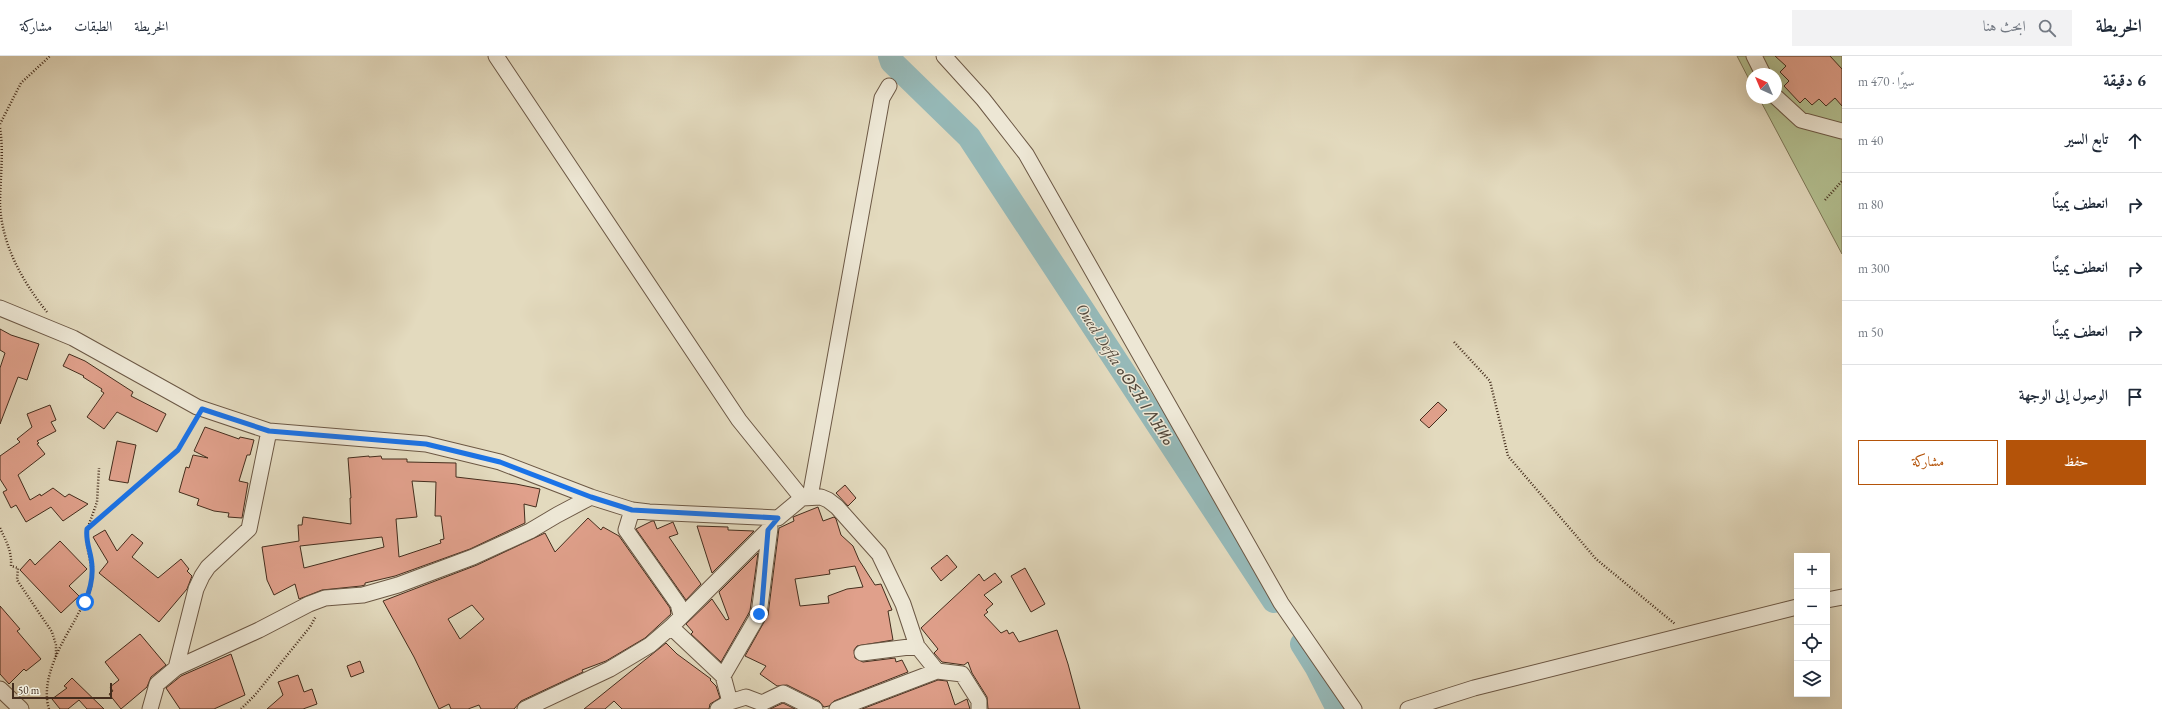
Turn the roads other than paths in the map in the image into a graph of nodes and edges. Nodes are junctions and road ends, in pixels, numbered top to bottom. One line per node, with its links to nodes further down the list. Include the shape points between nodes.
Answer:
1 (496, 56): 11 (street, via 739,420)
2 (944, 56): 34 (street, via 992,110 1026,154 1281,603)
3 (1754, 56): 4 (street)
4 (1760, 68)
5 (889, 86): 11 (street, via 882,98)
6 (1782, 103): 7 (street, via 1801,120)
7 (1842, 131)
8 (0, 308): 9 (street, via 64,334 202,409)
9 (269, 431): 10 (street, via 426,444 500,462); 22 (street, via 249,529 208,567 202,576 196,589)
10 (591, 497): 12 (street); 22 (street, via 530,531 473,557 363,595 325,598)
11 (806, 497): 13 (street); 20 (street, via 828,500 837,507 879,554 903,604)
12 (632, 510): 13 (street); 18 (street, via 626,530 678,604)
13 (778, 518): 14 (street)
14 (768, 530): 18 (street); 24 (street, via 762,605)
15 (1842, 597): 16 (street)
16 (1830, 599)
17 (1794, 608): 27 (street, via 1474,688)
18 (681, 615): 19 (street)
19 (671, 627): 24 (street); 30 (street, via 650,645 610,669)
20 (917, 646): 21 (street); 23 (street)
21 (862, 653)
22 (176, 668): 29 (street, via 157,684)
23 (937, 671): 32 (street); 33 (street, via 962,674 979,701)
24 (723, 676): 26 (street)
25 (0, 689): 28 (street)
26 (724, 705): 31 (street, via 746,697 762,703 783,693)
27 (1417, 708)
28 (21, 709)
29 (150, 709)
30 (525, 709)
31 (815, 709)
32 (837, 709)
33 (979, 709)
34 (1354, 709)

